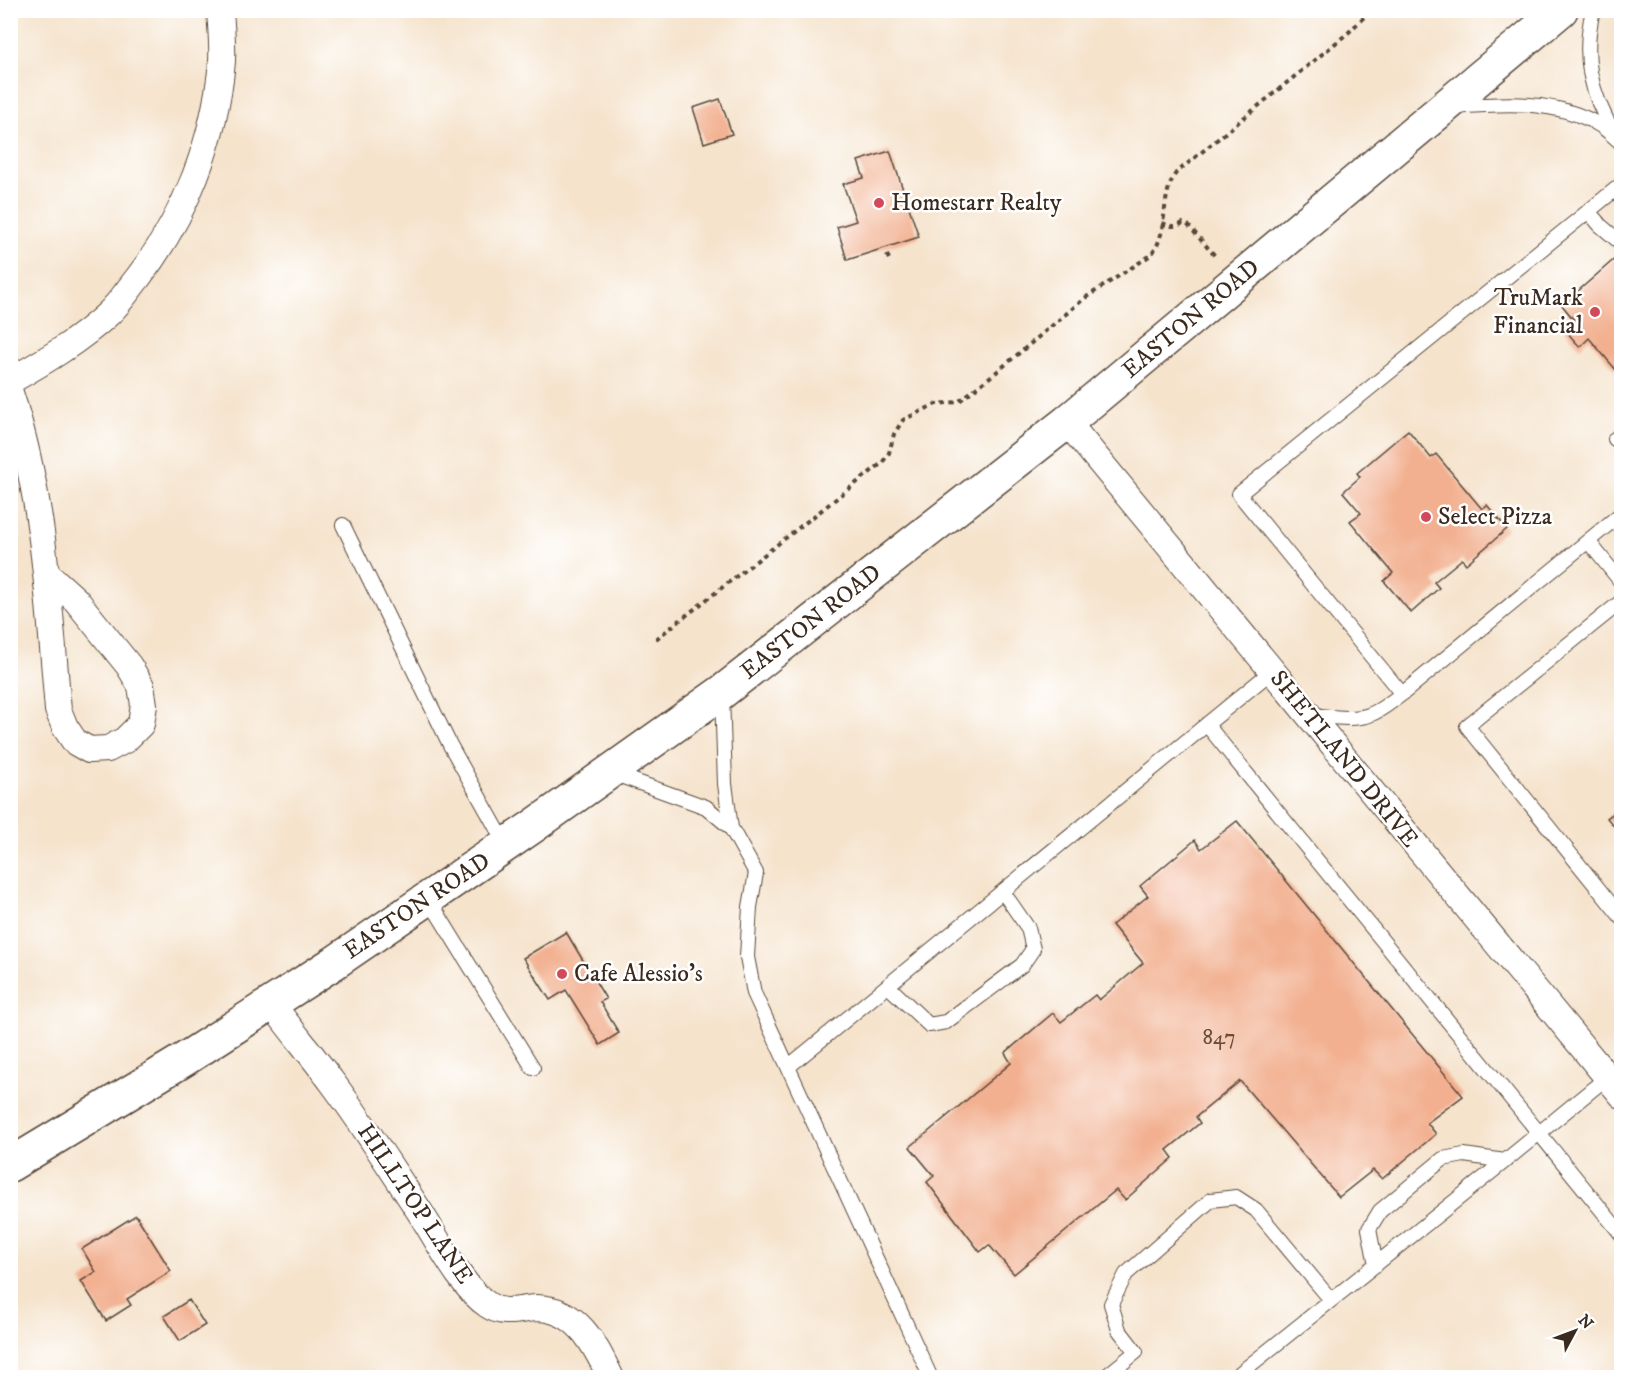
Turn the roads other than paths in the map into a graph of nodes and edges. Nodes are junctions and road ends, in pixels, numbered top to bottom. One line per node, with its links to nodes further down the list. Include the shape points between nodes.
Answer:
1 (220, 10): 9 (street, via 222,59 215,112 183,208 150,262 110,312 59,353)
2 (1561, 10): 4 (highway, EASTON ROAD)
3 (1593, 10): 5 (lane, via 1588,29 1588,69 1594,94)
4 (1443, 108): 5 (lane, via 1530,104 1568,111 1601,126); 11 (highway, EASTON ROAD)
5 (1620, 143)
6 (1622, 184): 7 (lane)
7 (1588, 211): 8 (lane); 20 (lane, via 1239,494)
8 (1620, 240)
9 (10, 381)
10 (10, 393): 15 (street, via 37,496)
11 (1067, 422): 18 (street, SHETLAND DRIVE); 19 (highway, EASTON ROAD)
12 (1622, 513): 14 (lane)
13 (343, 525): 25 (lane, via 450,745)
14 (1588, 541): 16 (lane); 20 (lane)
15 (47, 574): 15 (street, via 58,710 75,742 89,750 108,749 125,740 141,724 141,686 76,600)
16 (1622, 583)
17 (1622, 601): 28 (lane, via 1467,726)
18 (1272, 671): 21 (street, SHETLAND DRIVE); 22 (lane)
19 (722, 692): 23 (highway, EASTON ROAD); 24 (lane, via 725,784)
20 (1402, 694): 21 (lane, via 1367,716)
21 (1308, 715): 33 (street, SHETLAND DRIVE)
22 (1207, 725): 26 (lane); 34 (lane)
23 (610, 772): 24 (lane, via 706,807); 25 (highway, EASTON ROAD)
24 (731, 828): 31 (lane, via 756,873 747,957 754,993)
25 (506, 845): 27 (highway, EASTON ROAD)
26 (1003, 892): 29 (lane); 29 (lane, via 1028,928 1033,949 1022,966 946,1022 928,1025)
27 (428, 898): 30 (highway, EASTON ROAD); 32 (lane)
28 (1622, 918)
29 (888, 986): 31 (lane)
30 (271, 1003): 36 (highway, EASTON ROAD); 40 (street, HILLTOP LANE, via 332,1082 460,1276 486,1305 499,1311 537,1308 560,1312 577,1322 596,1347)
31 (788, 1067): 41 (lane)
32 (533, 1068)
33 (1617, 1079): 34 (lane)
34 (1539, 1133): 35 (lane); 37 (lane)
35 (1505, 1161): 38 (lane); 38 (lane, via 1464,1155 1443,1159 1380,1211 1369,1229)
36 (10, 1165)
37 (1622, 1235)
38 (1376, 1265): 39 (lane)
39 (1331, 1300): 42 (lane, via 1256,1210 1236,1197 1212,1200 1126,1274 1111,1304 1119,1330 1136,1352); 43 (lane)
40 (611, 1377)
41 (931, 1377)
42 (1104, 1377)
43 (1234, 1377)

